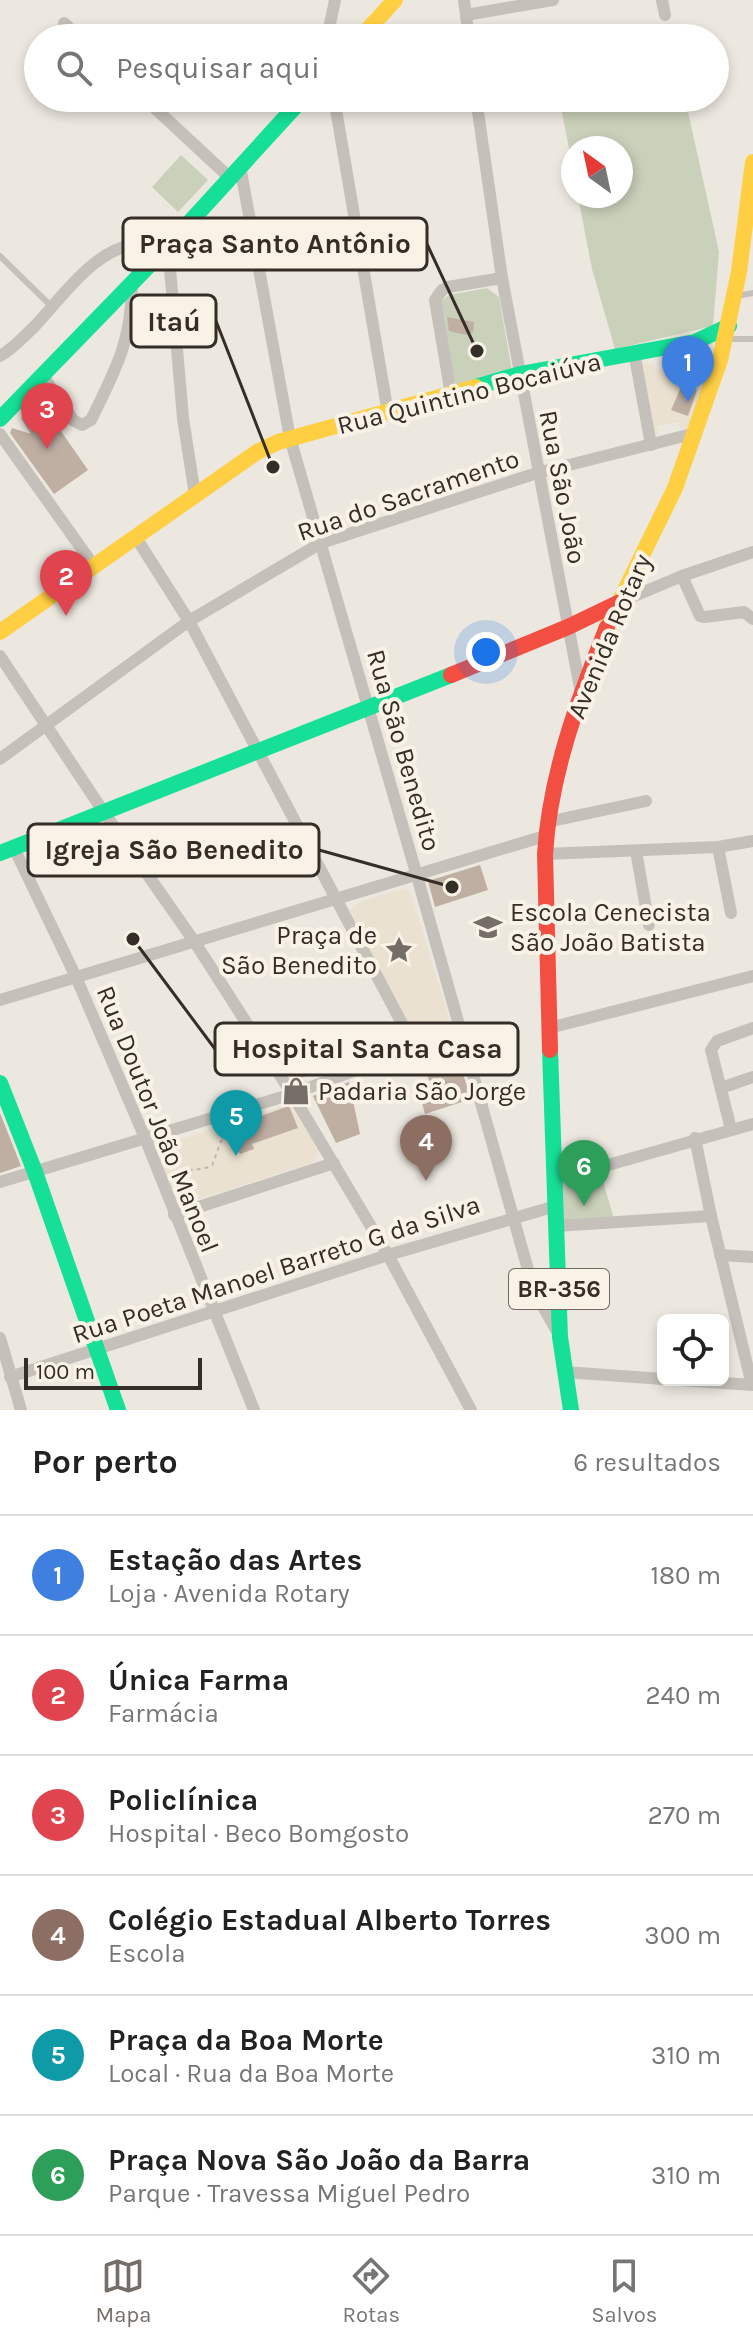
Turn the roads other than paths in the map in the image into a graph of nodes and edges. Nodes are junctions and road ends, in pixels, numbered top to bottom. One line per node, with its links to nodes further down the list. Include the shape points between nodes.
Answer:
1 (335, 0): 8 (street)
2 (395, 0): 9 (main road)
3 (464, 0): 6 (street)
4 (553, 0): 6 (street)
5 (662, 0): 7 (street)
6 (466, 15): 10 (street)
7 (665, 15)
8 (330, 24)
9 (373, 24)
10 (467, 24)
11 (161, 112): 16 (street)
12 (290, 112): 16 (main road)
13 (337, 112): 18 (street)
14 (478, 112): 22 (street, Rua São João)
15 (753, 162): 17 (main road, Avenida Rotary / BR-356)
16 (234, 171): 19 (street, Rua São Benedito); 20 (main road)
17 (751, 193): 25 (main road, Avenida Rotary / BR-356)
18 (357, 224): 19 (street); 36 (street)
19 (254, 240): 40 (street, Rua São Benedito)
20 (168, 246): 23 (main road); 26 (street, via 129,245 108,255); 43 (street)
21 (0, 256): 26 (lane)
22 (502, 278): 33 (street, Rua São João); 35 (street, via 448,287 435,300)
23 (132, 284): 34 (main road); 34 (street, via 125,348 91,420 82,425 73,420)
24 (753, 293): 25 (lane)
25 (735, 296): 27 (main road, Avenida Rotary / BR-356)
26 (52, 307): 31 (street)
27 (727, 332): 28 (lane); 29 (main road, Rua Quintino Bocaiúva); 32 (main road, Avenida Rotary / BR-356)
28 (753, 339)
29 (695, 342): 30 (main road, Rua Quintino Bocaiúva); 32 (main road)
30 (634, 352): 33 (main road, Rua Quintino Bocaiúva); 41 (street)
31 (0, 356)
32 (720, 360): 38 (main road, Avenida Rotary / BR-356)
33 (520, 374): 35 (main road, Rua Quintino Bocaiúva); 42 (street, Rua São João)
34 (43, 376): 37 (main road)
35 (451, 395): 36 (main road, Rua Quintino Bocaiúva)
36 (388, 413): 40 (main road, Rua Quintino Bocaiúva)
37 (0, 419)
38 (696, 433): 41 (street, Rua do Sacramento); 49 (main road, Avenida Rotary / BR-356)
39 (0, 434): 47 (street)
40 (290, 438): 43 (main road, Rua Quintino Bocaiúva, via 257,452); 45 (street, Rua São Benedito)
41 (651, 445): 42 (street, Rua do Sacramento)
42 (537, 473): 45 (street, Rua do Sacramento); 52 (street, Rua São João)
43 (195, 495): 44 (main road, Rua Quintino Bocaiúva)
44 (135, 536): 47 (main road, Rua Quintino Bocaiúva); 51 (street)
45 (321, 543): 51 (street, Rua do Sacramento); 56 (street, Rua São Benedito)
46 (753, 552): 48 (street)
47 (94, 566): 53 (main road, Rua Quintino Bocaiúva)
48 (682, 576): 49 (street); 50 (street, via 700,616 744,612)
49 (620, 602): 52 (main road); 55 (main road, Avenida Rotary / BR-356)
50 (753, 619)
51 (189, 621): 57 (street, Rua do Sacramento); 58 (street)
52 (568, 627): 55 (street, Rua São João); 56 (main road)
53 (0, 632)
54 (0, 656): 57 (street)
55 (581, 693): 62 (main road, Avenida Rotary / BR-356)
56 (369, 708): 58 (main road); 68 (street, Rua São Benedito)
57 (46, 723): 59 (street, Rua do Sacramento); 61 (street)
58 (257, 750): 61 (main road); 69 (street)
59 (0, 759)
60 (646, 801): 62 (street)
61 (103, 811): 65 (main road); 72 (street)
62 (546, 829): 67 (main road, Avenida Rotary / BR-356); 68 (street)
63 (753, 841): 64 (street)
64 (718, 847): 66 (street); 70 (street)
65 (7, 850): 74 (street, Rua Doutor João Manoel)
66 (636, 851): 67 (street); 71 (street)
67 (545, 854): 76 (main road, Avenida Rotary / BR-356)
68 (417, 876): 69 (street); 78 (street, Rua São Benedito)
69 (336, 899): 72 (street); 79 (street)
70 (731, 913)
71 (649, 925)
72 (194, 941): 74 (street); 83 (street)
73 (753, 976): 76 (street)
74 (76, 977): 75 (street); 85 (street, Rua Doutor João Manoel)
75 (0, 1000)
76 (549, 1028): 89 (main road, Avenida Rotary / BR-356)
77 (753, 1028): 82 (street, via 713,1045)
78 (461, 1031): 79 (street); 93 (street, Rua São Benedito)
79 (415, 1048): 83 (street)
80 (753, 1077): 82 (street)
81 (0, 1083): 88 (main road)
82 (721, 1088): 84 (street)
83 (292, 1094): 85 (street); 87 (street)
84 (744, 1127): 86 (street)
85 (145, 1138): 88 (street); 92 (street, Rua Doutor João Manoel)
86 (695, 1138): 89 (street); 94 (street)
87 (334, 1163): 92 (street); 96 (street)
88 (35, 1172): 90 (street); 102 (main road)
89 (555, 1180): 91 (main road, Avenida Rotary / BR-356)
90 (0, 1182)
91 (556, 1206): 93 (street, Rua Poeta Manoel Barreto G da Silva); 95 (main road, Avenida Rotary / BR-356)
92 (174, 1215): 99 (street, Rua Doutor João Manoel)
93 (515, 1216): 96 (street, Rua Poeta Manoel Barreto G da Silva); 100 (street, Rua São Benedito, via 534,1291)
94 (711, 1216): 95 (street); 97 (street)
95 (556, 1226): 100 (main road, Avenida Rotary / BR-356)
96 (388, 1255): 99 (street, Rua Poeta Manoel Barreto G da Silva); 111 (street)
97 (720, 1255): 98 (street); 107 (street)
98 (753, 1257)
99 (213, 1312): 102 (street, Rua Poeta Manoel Barreto G da Silva); 110 (street, Rua Doutor João Manoel)
100 (560, 1337): 103 (main road, Avenida Rotary / BR-356)
101 (0, 1338): 104 (street)
102 (97, 1349): 104 (street, Rua Poeta Manoel Barreto G da Silva); 109 (main road)
103 (564, 1372): 105 (street); 112 (main road, Avenida Rotary / BR-356)
104 (10, 1377): 108 (street)
105 (657, 1379)
106 (729, 1383): 107 (street)
107 (752, 1385)
108 (21, 1410)
109 (118, 1410)
110 (254, 1410)
111 (471, 1410)
112 (571, 1410)

